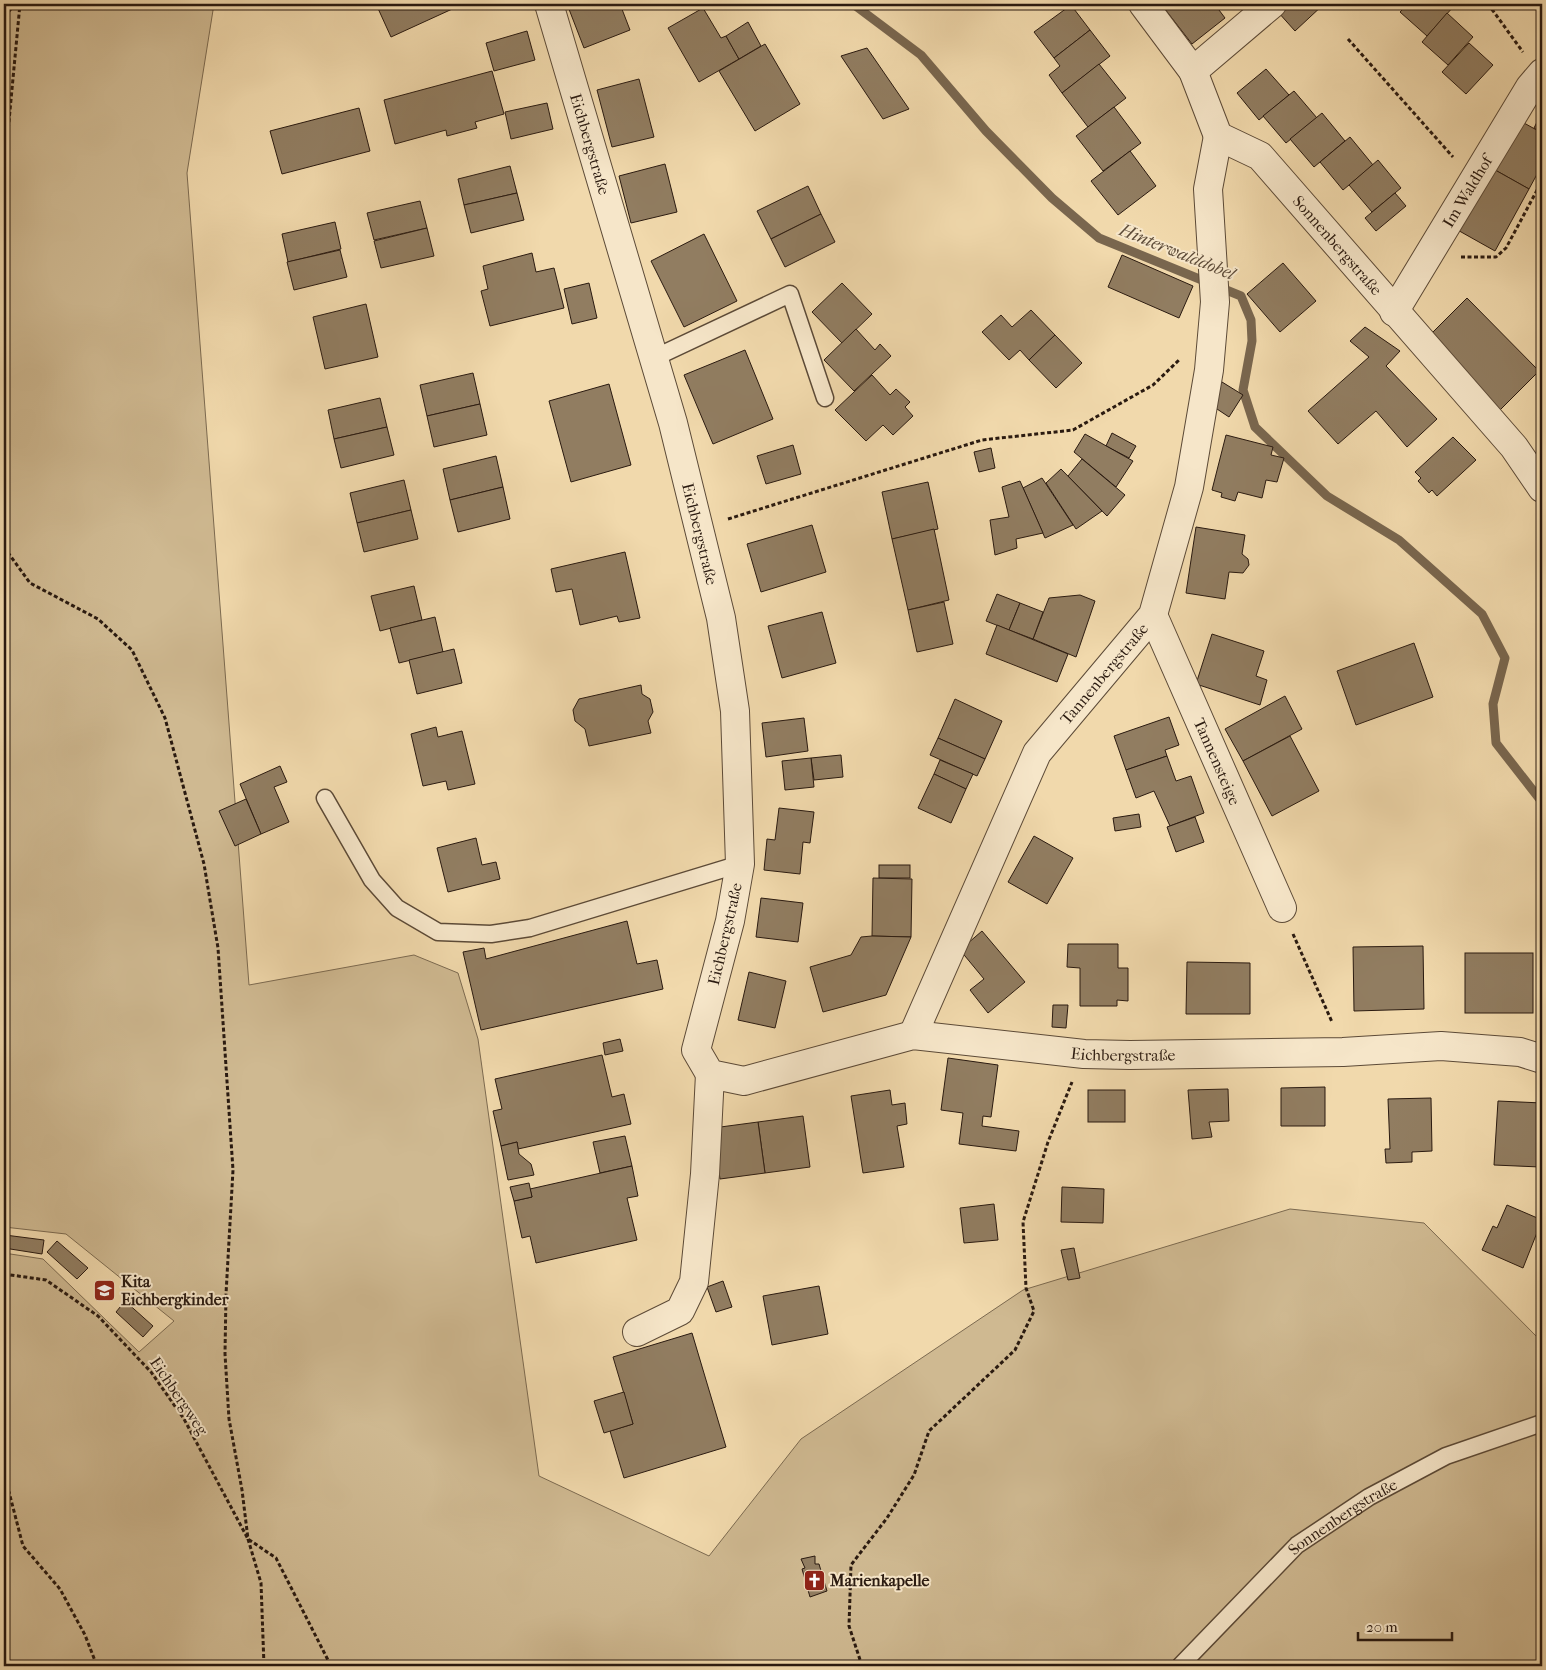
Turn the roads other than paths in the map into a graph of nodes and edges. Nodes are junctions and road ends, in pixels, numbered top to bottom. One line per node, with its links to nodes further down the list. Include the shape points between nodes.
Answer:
1 (549, 4): 8 (street, Eichbergstraße)
2 (1143, 4): 4 (street)
3 (1272, 4): 4 (street)
4 (1193, 70): 6 (street)
5 (1541, 74): 7 (street, Im Waldhof, via 1530,87)
6 (1218, 136): 7 (street, Sonnenbergstraße, via 1260,156); 11 (street, Tannenbergstraße, via 1208,189 1215,302 1212,343 1189,487)
7 (1394, 312): 10 (street, Sonnenbergstraße, via 1514,447)
8 (654, 358): 9 (lane, via 790,294); 13 (street, Eichbergstraße, via 721,618 735,710)
9 (825, 398)
10 (1542, 488)
11 (1153, 615): 14 (street, Tannensteige); 15 (street, Tannenbergstraße, via 1037,753)
12 (325, 798): 13 (lane, via 372,880 397,908 438,932 491,934 530,928)
13 (740, 864): 17 (street, Eichbergstraße, via 730,921 696,1050)
14 (1282, 908)
15 (913, 1035): 16 (street, Eichbergstraße, via 1084,1054 1343,1052 1441,1046 1520,1052); 17 (street, Eichbergstraße, via 744,1081)
16 (1542, 1059)
17 (710, 1074): 18 (street, via 705,1174 694,1282 680,1311)
18 (637, 1332)
19 (1542, 1423): 20 (lane, Sonnenbergstraße, via 1446,1456 1369,1497 1297,1545)
20 (1180, 1666)

